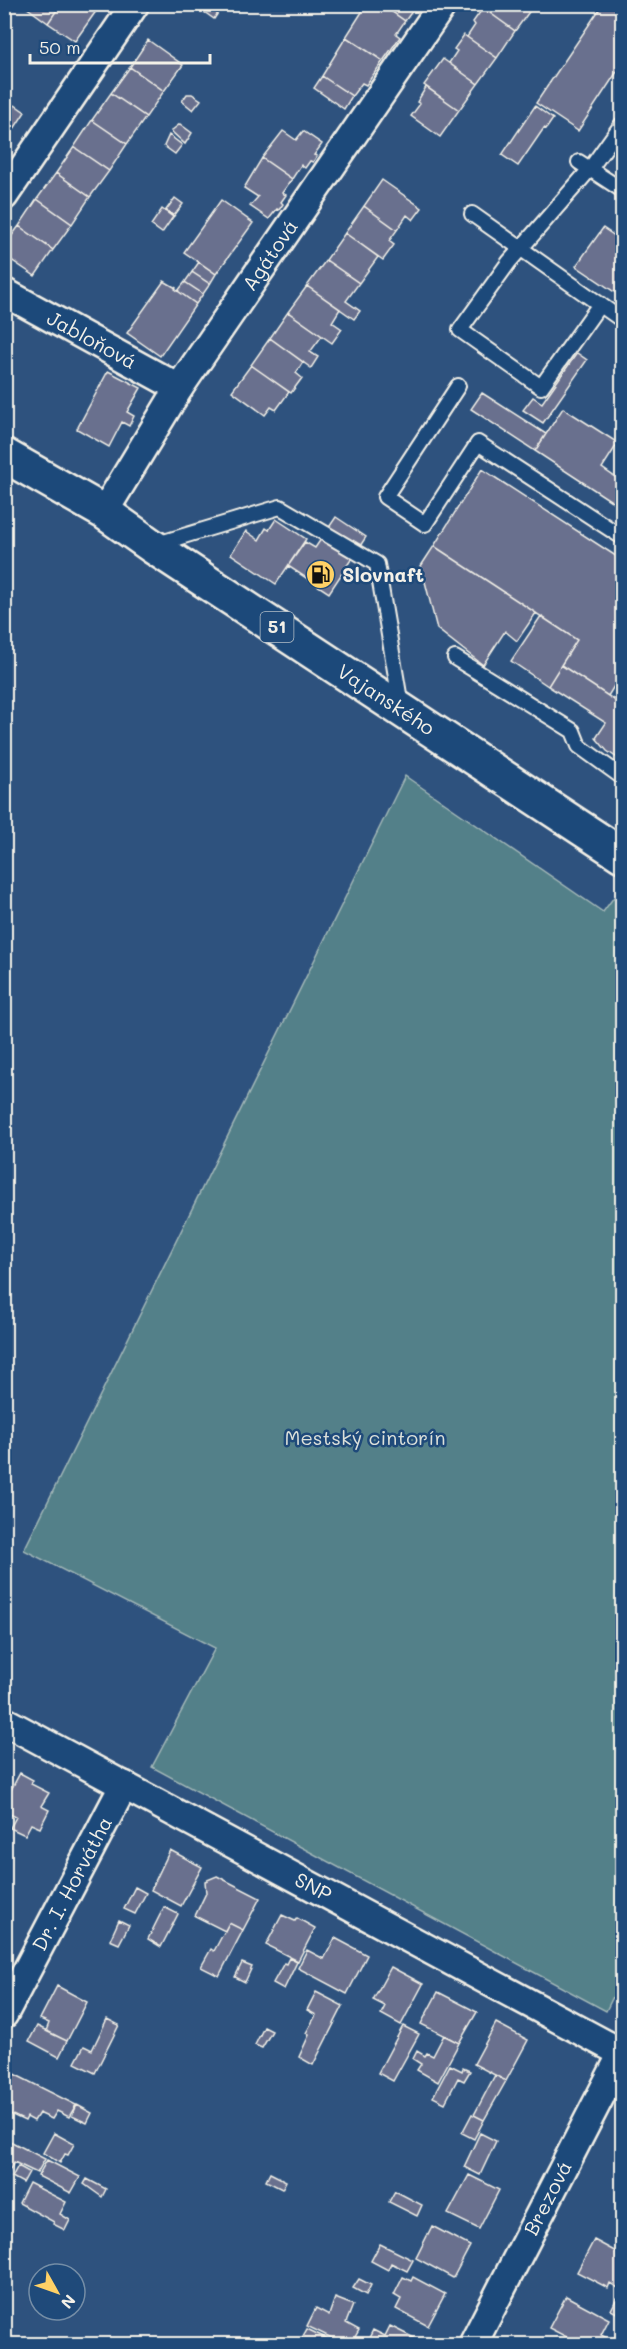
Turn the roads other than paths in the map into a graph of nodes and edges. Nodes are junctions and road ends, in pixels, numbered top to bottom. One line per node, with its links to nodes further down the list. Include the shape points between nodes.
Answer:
1 (135, 4): 6 (street)
2 (443, 4): 13 (street, Agátová)
3 (622, 124): 4 (lane)
4 (585, 165): 5 (lane); 8 (lane)
5 (622, 190)
6 (4, 196)
7 (472, 214): 8 (lane)
8 (521, 248): 10 (lane); 10 (lane, via 460,330 541,387)
9 (4, 292): 13 (street, Jabloňová)
10 (600, 304): 11 (lane)
11 (622, 320)
12 (458, 386): 16 (lane, via 385,497 425,524 478,443)
13 (179, 388): 15 (street, Agátová)
14 (4, 455): 15 (main road, 51)
15 (104, 512): 17 (main road, 51)
16 (622, 537)
17 (152, 546): 19 (main road, Vajanského / 51); 19 (lane, via 280,507 377,564)
18 (455, 658): 20 (lane, via 573,731 579,746)
19 (402, 710): 21 (main road, Vajanského / 51)
20 (622, 777)
21 (622, 855)
22 (4, 1721): 23 (street, SNP)
23 (124, 1785): 24 (street, Dr. I. Horvátha); 25 (street, SNP)
24 (4, 2014)
25 (622, 2053): 26 (street, Brezová)
26 (473, 2344)

